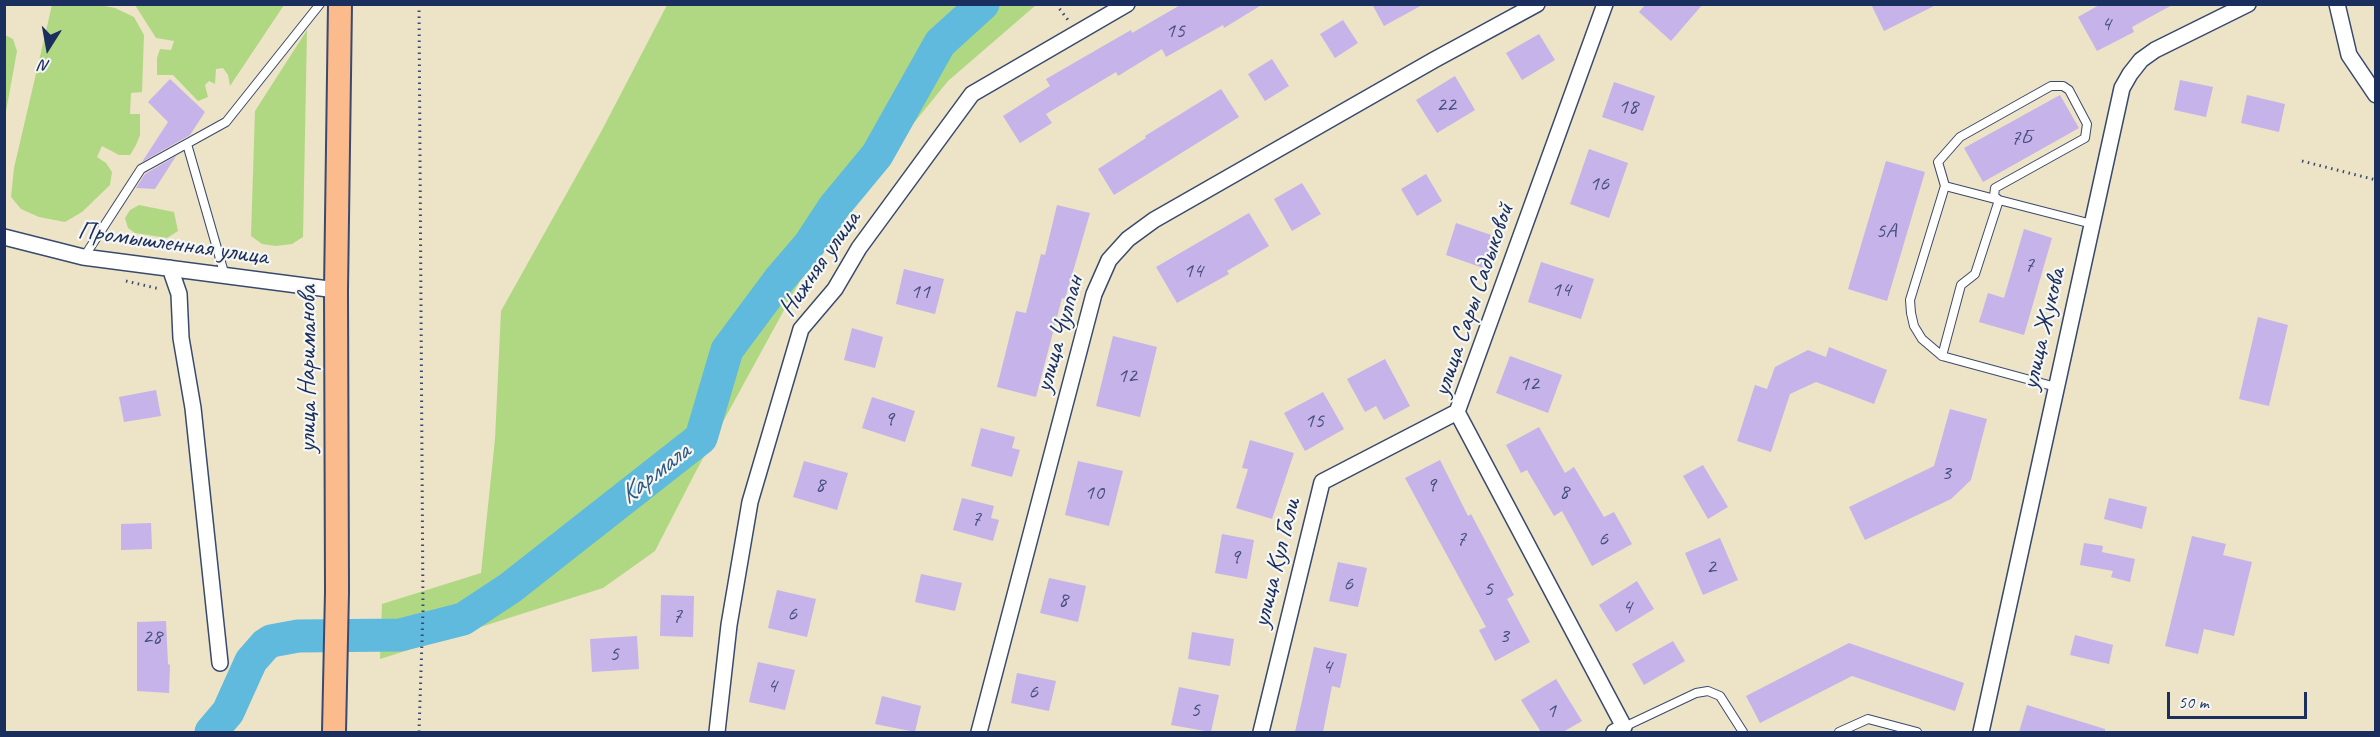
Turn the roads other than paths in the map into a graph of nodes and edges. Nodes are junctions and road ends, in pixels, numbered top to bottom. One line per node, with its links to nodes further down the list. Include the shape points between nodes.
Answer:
1 (320, 4): 9 (lane, via 226,122)
2 (340, 4): 17 (main road, улица Нариманова)
3 (1127, 4): 24 (street, Нижняя улица, via 972,94 859,248 835,289 801,329 750,502 729,625)
4 (1537, 4): 25 (street, улица Чулпан, via 1154,220 1128,239 1109,260 1094,294)
5 (1605, 4): 20 (street, улица Сары Садыковой)
6 (2248, 4): 12 (street, улица Жукова, via 2155,50 2130,74 2118,103)
7 (2337, 4): 8 (street, via 2349,55)
8 (2376, 94)
9 (187, 144): 14 (lane, via 141,169); 16 (lane)
10 (1945, 186): 11 (lane); 11 (lane, via 1938,162 1960,137 2051,86 2063,86 2087,124 2085,138 1995,188 1994,196); 18 (lane, via 1911,300 1914,326 1922,339)
11 (1999, 200): 12 (lane); 18 (lane, via 1975,274 1961,285)
12 (2092, 224): 19 (street, улица Жукова)
13 (4, 237): 14 (street, Промышленная улица)
14 (84, 257): 15 (street, Промышленная улица)
15 (170, 268): 16 (street, Промышленная улица); 21 (street, via 179,294 181,338 194,408)
16 (225, 276): 17 (street, Промышленная улица)
17 (336, 290): 23 (main road, улица Нариманова)
18 (1942, 356): 19 (lane)
19 (2056, 387): 30 (street, улица Жукова)
20 (1457, 412): 22 (street, улица Сары Садыковой); 26 (street, улица Кул Гали, via 1322,482)
21 (220, 663)
22 (1619, 730): 27 (lane, via 1708,691 1720,696)
23 (334, 732)
24 (717, 732)
25 (979, 732)
26 (1261, 732)
27 (1743, 732)
28 (1839, 732): 29 (lane, via 1868,718)
29 (1917, 732)
30 (1981, 732)

